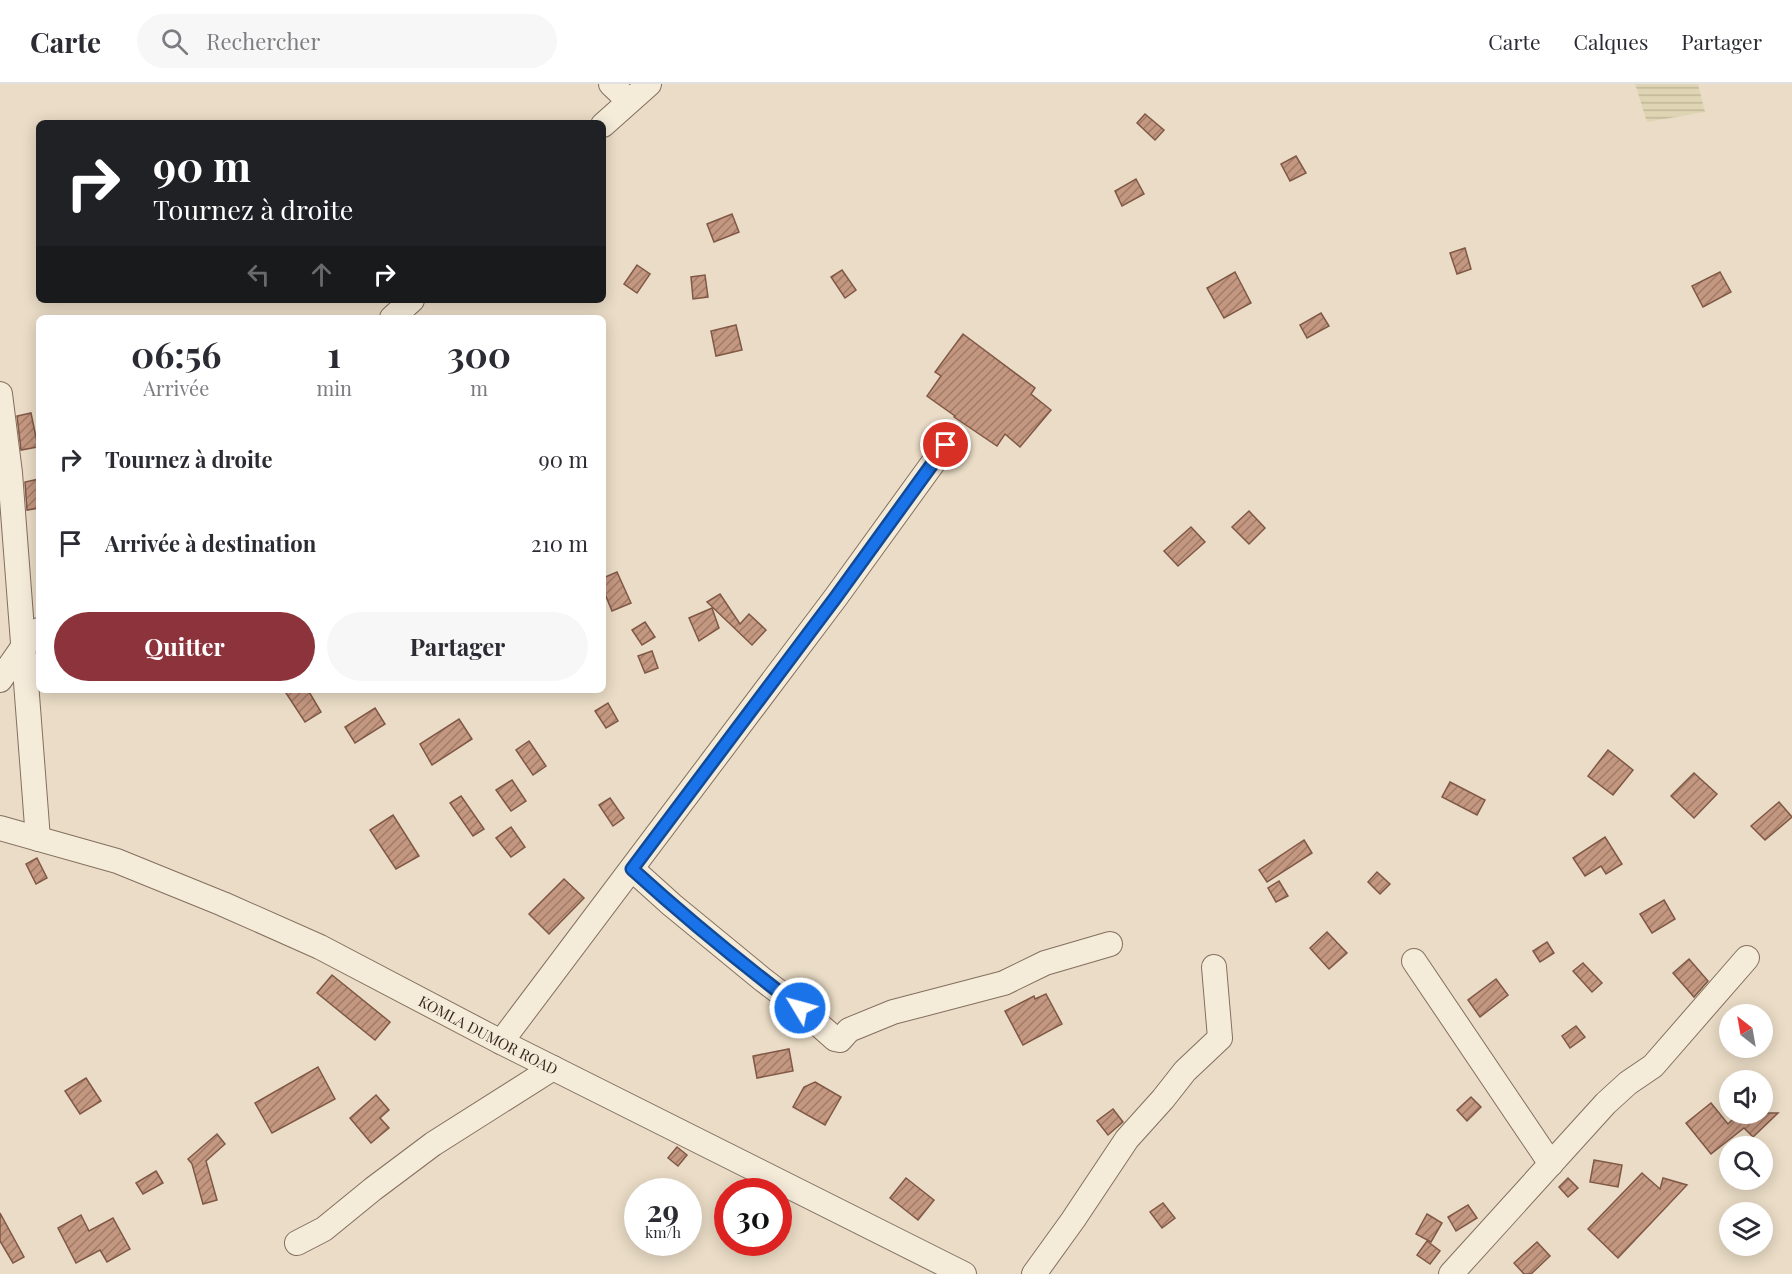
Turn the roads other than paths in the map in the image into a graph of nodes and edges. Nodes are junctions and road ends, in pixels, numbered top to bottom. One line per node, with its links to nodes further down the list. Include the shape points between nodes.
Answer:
1 (611, 84): 3 (street)
2 (648, 84): 3 (street)
3 (629, 101): 4 (street)
4 (606, 122)
5 (409, 303): 6 (street)
6 (395, 315)
7 (0, 394): 9 (street)
8 (946, 445): 13 (street)
9 (31, 638): 10 (street); 12 (street)
10 (0, 680)
11 (0, 828): 12 (street, KOMLA DUMOR ROAD)
12 (38, 839): 18 (street, KOMLA DUMOR ROAD, via 117,861 223,904 320,947)
13 (632, 869): 14 (street, via 840,1040 849,1030 893,1012 1004,982 1045,963); 18 (street)
14 (1110, 944)
15 (1747, 958): 20 (street, via 1653,1066 1606,1103)
16 (1414, 961): 20 (street)
17 (1214, 967): 23 (street, via 1220,1038 1185,1071 1127,1139)
18 (501, 1042): 19 (street, KOMLA DUMOR ROAD)
19 (553, 1068): 21 (street, via 433,1144 324,1229); 22 (street, KOMLA DUMOR ROAD)
20 (1551, 1164): 24 (street)
21 (297, 1243)
22 (964, 1274)
23 (1034, 1274)
24 (1451, 1274)

